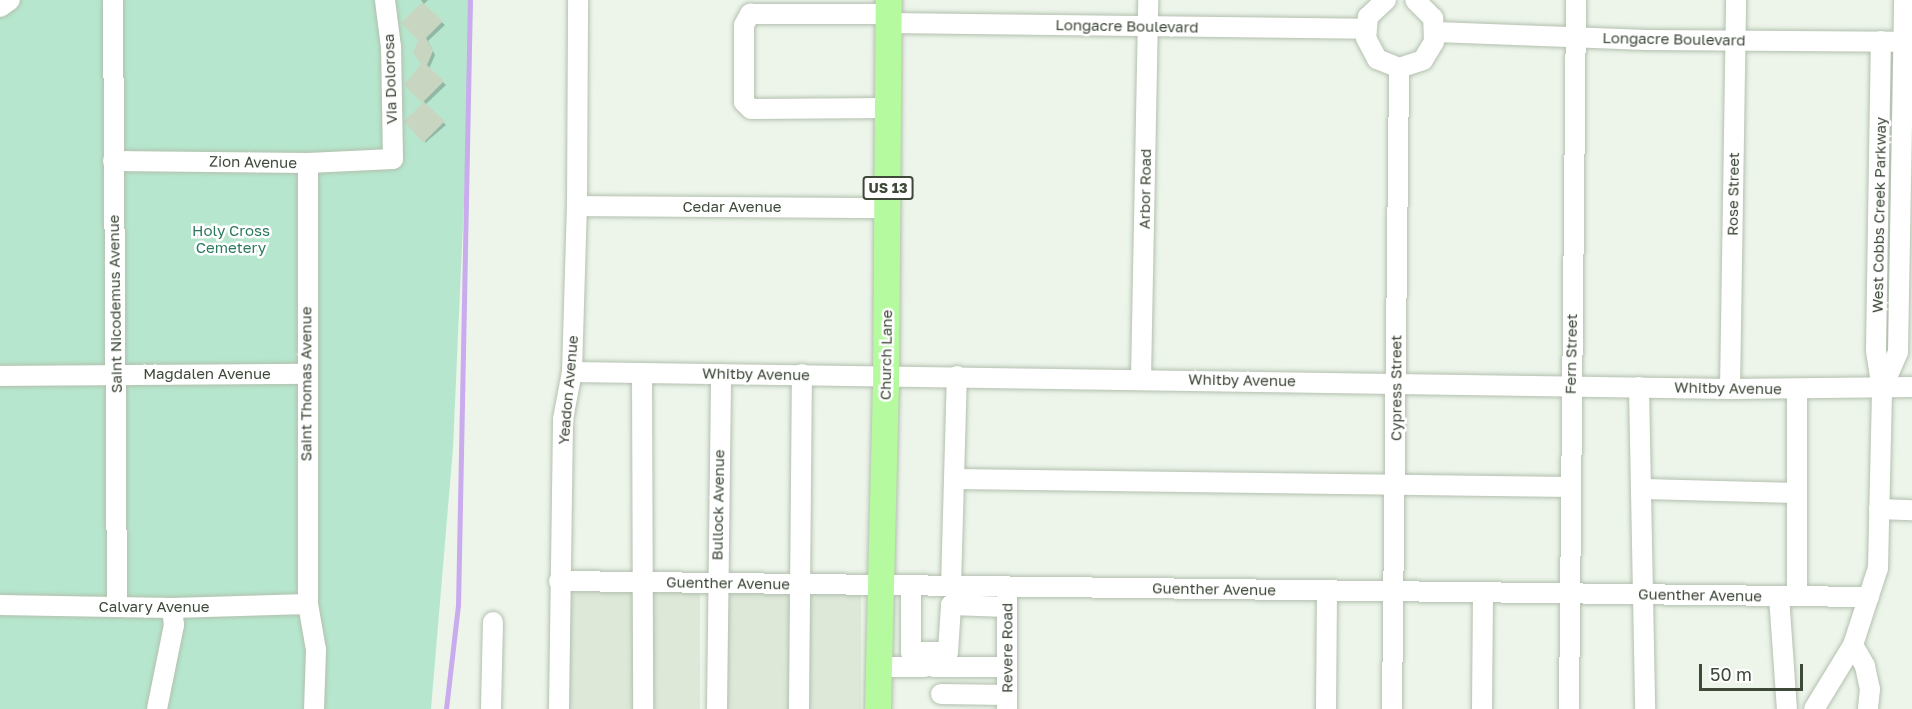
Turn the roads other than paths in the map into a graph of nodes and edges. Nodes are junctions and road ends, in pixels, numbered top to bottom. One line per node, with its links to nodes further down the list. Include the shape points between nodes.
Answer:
1 (10, 0): 11 (street)
2 (113, 0): 23 (street, Saint Nicodemus Avenue)
3 (385, 0): 22 (street, Via Dolorosa, via 391,47)
4 (578, 0): 25 (street, Yeadon Avenue)
5 (1148, 0): 13 (street, Arbor Road)
6 (1386, 0): 14 (street, via 1370,13)
7 (1415, 0): 15 (street, via 1431,14)
8 (1576, 0): 16 (street, Fern Street)
9 (1736, 0): 17 (street, Rose Street)
10 (1904, 0): 19 (street, West Cobbs Creek Parkway)
11 (0, 7)
12 (889, 12): 13 (street, Longacre Boulevard); 21 (main road, Church Lane / US 13); 21 (street, Longacre Boulevard, via 750,14 744,25 744,102 751,109)
13 (1148, 26): 14 (street, Longacre Boulevard); 36 (street, Arbor Road)
14 (1365, 29): 20 (street, via 1374,56)
15 (1436, 32): 16 (street, Longacre Boulevard); 20 (street, via 1433,47 1423,60)
16 (1576, 37): 17 (street, Longacre Boulevard); 38 (street, Fern Street)
17 (1735, 40): 18 (street, Longacre Boulevard); 41 (street, Rose Street)
18 (1881, 41): 19 (street, Longacre Boulevard); 43 (street, West Cobbs Creek Parkway, via 1876,350)
19 (1908, 42): 43 (street, West Cobbs Creek Parkway, via 1898,352)
20 (1399, 68): 37 (street, Cypress Street)
21 (888, 108): 26 (main road, Church Lane / US 13)
22 (393, 159): 24 (street, Zion Avenue)
23 (113, 161): 24 (street, Zion Avenue); 29 (street, Saint Nicodemus Avenue)
24 (308, 163): 30 (street, Saint Thomas Avenue)
25 (576, 206): 26 (street, Cedar Avenue); 27 (street, Yeadon Avenue)
26 (887, 208): 34 (main road, Church Lane / US 13)
27 (572, 372): 28 (street, Whitby Avenue); 51 (street, Yeadon Avenue, via 563,419)
28 (642, 373): 31 (street, Whitby Avenue); 52 (street)
29 (116, 374): 30 (street, Magdalen Avenue); 33 (street, Magdalen Avenue); 68 (street, Saint Nicodemus Avenue)
30 (305, 374): 66 (street, Saint Thomas Avenue)
31 (721, 374): 32 (street, Whitby Avenue); 53 (street, Bullock Avenue)
32 (802, 374): 34 (street, Whitby Avenue); 54 (street)
33 (0, 376)
34 (886, 376): 35 (street, Whitby Avenue); 55 (main road, Church Lane / US 13)
35 (957, 376): 36 (street, Whitby Avenue); 44 (street)
36 (1141, 378): 37 (street, Whitby Avenue)
37 (1395, 382): 38 (street, Whitby Avenue); 45 (street, Cypress Street)
38 (1570, 386): 39 (street, Whitby Avenue); 46 (street, Fern Street)
39 (1639, 387): 41 (street, Whitby Avenue); 47 (street)
40 (1912, 387): 43 (street, Whitby Avenue)
41 (1730, 389): 42 (street, Whitby Avenue)
42 (1797, 389): 43 (street, Whitby Avenue); 48 (street)
43 (1882, 389): 49 (street, West Cobbs Creek Parkway)
44 (954, 479): 45 (street); 57 (street)
45 (1397, 486): 46 (street); 60 (street, Cypress Street)
46 (1571, 487): 62 (street, Fern Street)
47 (1644, 489): 48 (street); 63 (street)
48 (1796, 493): 64 (street)
49 (1879, 509): 50 (street); 65 (street, West Cobbs Creek Parkway, via 1878,568)
50 (1912, 510)
51 (559, 581): 52 (street, Guenther Avenue); 80 (street, Yeadon Avenue)
52 (643, 582): 53 (street, Guenther Avenue); 81 (street)
53 (717, 583): 54 (street, Guenther Avenue); 82 (street, Bullock Avenue)
54 (798, 584): 55 (street, Guenther Avenue); 83 (street)
55 (879, 585): 56 (street, Guenther Avenue); 73 (main road, Church Lane / US 13)
56 (911, 585): 57 (street, Guenther Avenue); 69 (street, via 911,652 948,652 951,605)
57 (951, 586): 58 (street, Guenther Avenue)
58 (1007, 587): 59 (street, Guenther Avenue); 69 (street, Revere Road)
59 (1327, 591): 60 (street, Guenther Avenue); 85 (street)
60 (1393, 591): 61 (street, Guenther Avenue); 86 (street, Cypress Street)
61 (1483, 592): 62 (street, Guenther Avenue); 87 (street)
62 (1571, 593): 63 (street, Guenther Avenue); 88 (street, Fern Street)
63 (1644, 594): 64 (street, Guenther Avenue); 89 (street)
64 (1788, 596): 65 (street, Guenther Avenue); 90 (street)
65 (1869, 597): 72 (street, West Cobbs Creek Parkway)
66 (308, 604): 70 (street, Calvary Avenue); 78 (street, Saint Thomas Avenue, via 316,650)
67 (0, 605): 68 (street, Calvary Avenue)
68 (117, 607): 70 (street, Calvary Avenue)
69 (1007, 607): 74 (street, Revere Road)
70 (172, 608): 77 (street, via 174,625)
71 (493, 622): 79 (street)
72 (1853, 645): 91 (street, West Cobbs Creek Parkway); 92 (street, via 1865,666 1870,689)
73 (878, 667): 74 (street); 84 (main road, Church Lane / US 13)
74 (1007, 668): 76 (street, Revere Road)
75 (941, 694): 76 (street)
76 (1007, 702)
77 (157, 709)
78 (314, 709)
79 (491, 709)
80 (559, 709)
81 (643, 709)
82 (717, 709)
83 (799, 709)
84 (878, 709)
85 (1326, 709)
86 (1392, 709)
87 (1482, 709)
88 (1569, 709)
89 (1645, 709)
90 (1787, 709)
91 (1814, 709)
92 (1868, 709)

